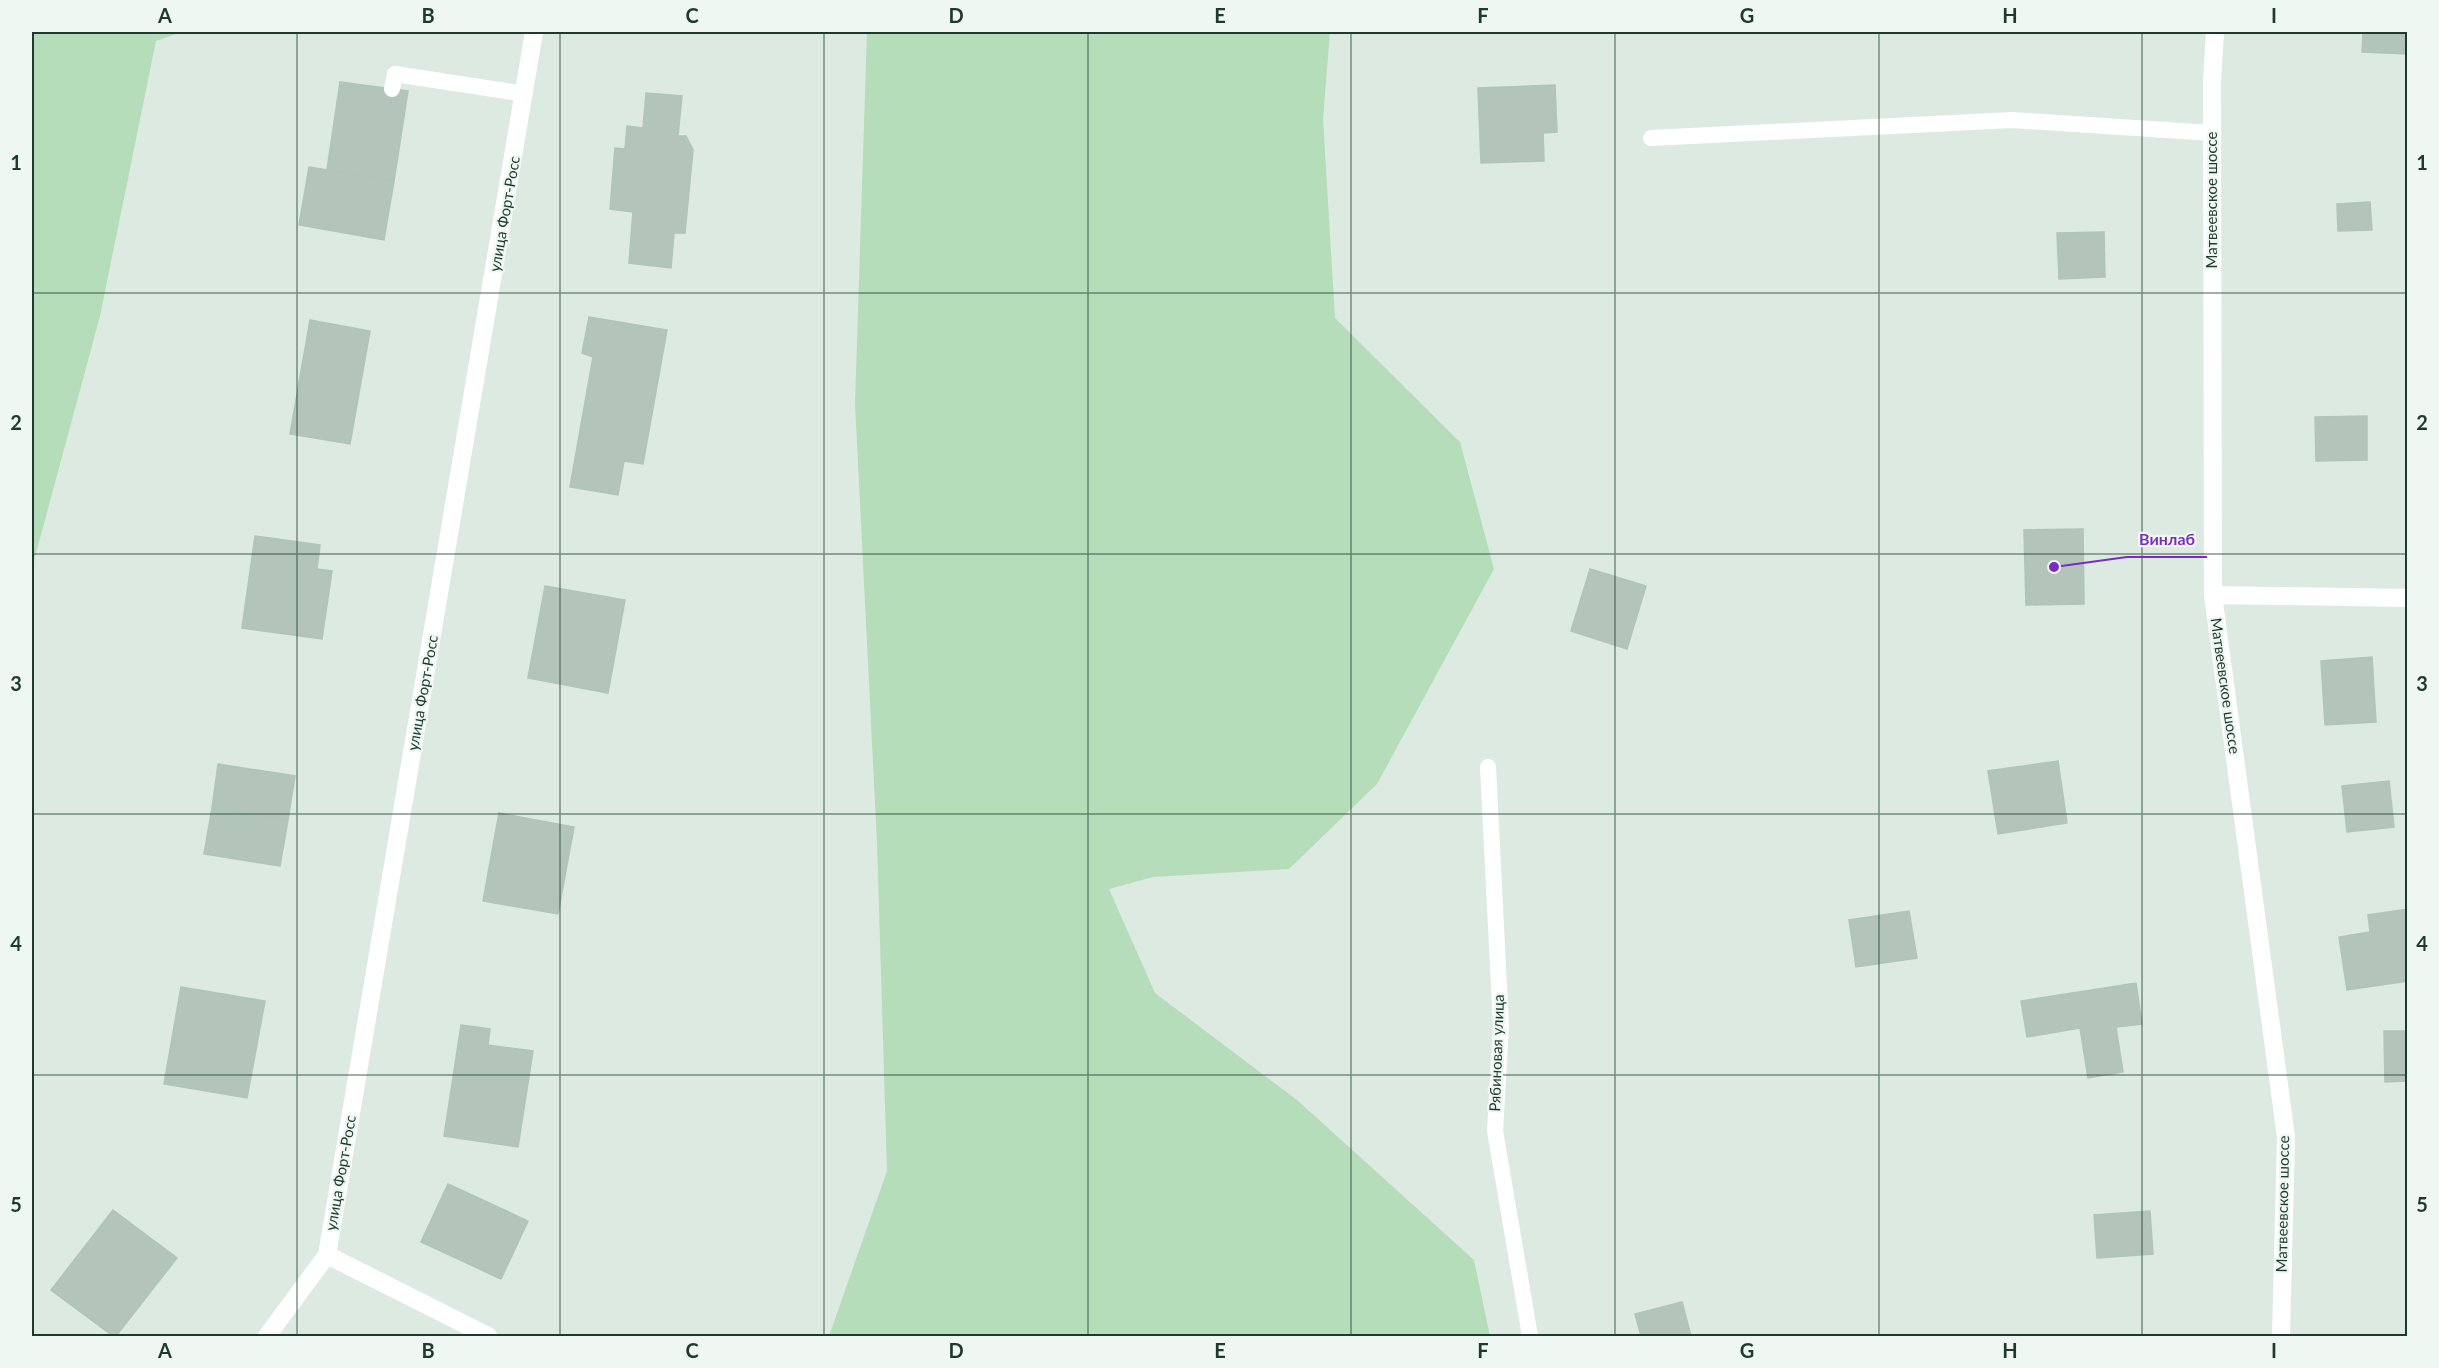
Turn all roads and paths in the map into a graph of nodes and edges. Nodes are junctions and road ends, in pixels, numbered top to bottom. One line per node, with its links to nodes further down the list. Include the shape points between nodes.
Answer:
1 (534, 32): 4 (street, улица Форт-Росс)
2 (2215, 32): 5 (street, Матвеевское шоссе)
3 (392, 89): 4 (lane, via 395,74)
4 (525, 94): 10 (street, улица Форт-Росс)
5 (2212, 133): 6 (lane, via 2012,120); 7 (street, Матвеевское шоссе)
6 (1651, 138)
7 (2213, 595): 8 (street); 14 (street, Матвеевское шоссе, via 2286,1137)
8 (2408, 598)
9 (1488, 767): 13 (lane, Рябиновая улица, via 1502,1026 1495,1131)
10 (327, 1255): 11 (street, улица Форт-Росс); 12 (street)
11 (267, 1336)
12 (488, 1336)
13 (1530, 1336)
14 (2281, 1336)

